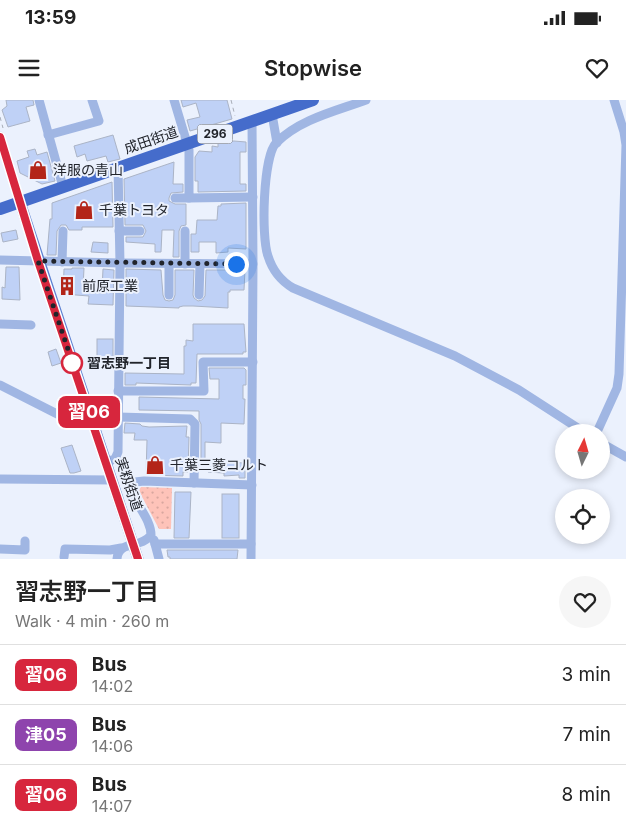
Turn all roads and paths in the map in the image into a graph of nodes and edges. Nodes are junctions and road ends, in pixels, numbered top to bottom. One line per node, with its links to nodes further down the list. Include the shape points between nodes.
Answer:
1 (39, 100): 11 (street)
2 (92, 100): 11 (street, via 99,120)
3 (174, 100): 14 (street)
4 (231, 100): 9 (path)
5 (312, 100): 8 (highway, 成田街道 / 296)
6 (366, 100): 13 (street, via 314,118)
7 (614, 100): 44 (street, via 626,145 619,374 617,388)
8 (272, 114): 10 (highway, 成田街道 / 296); 13 (street)
9 (236, 120)
10 (252, 121): 14 (highway, 成田街道 / 296); 17 (street)
11 (48, 134): 16 (street)
12 (0, 136): 20 (street)
13 (276, 143): 43 (street, via 267,165 265,245 272,266 287,285 455,356 519,390)
14 (187, 144): 15 (highway, 成田街道 / 296); 19 (street)
15 (118, 168): 16 (highway, 成田街道 / 296); 23 (street)
16 (63, 187): 20 (highway, 成田街道 / 296)
17 (253, 197): 19 (street); 33 (street)
18 (175, 198): 19 (street)
19 (189, 198)
20 (20, 202): 21 (highway, 成田街道 / 296); 27 (main road, 実籾街道)
21 (0, 209)
22 (63, 231): 28 (street)
23 (119, 231): 24 (street); 29 (street)
24 (140, 231)
25 (185, 231): 31 (street)
26 (0, 260): 27 (street)
27 (38, 261): 28 (street); 42 (main road, 実籾街道)
28 (62, 262): 29 (street)
29 (120, 264): 30 (street); 40 (street)
30 (169, 264): 31 (street); 34 (street)
31 (186, 264): 32 (street)
32 (200, 264): 33 (street); 35 (street)
33 (253, 264): 38 (street)
34 (168, 295)
35 (199, 295)
36 (0, 324): 37 (street)
37 (31, 325)
38 (253, 362): 40 (street, via 203,362 204,391); 51 (street)
39 (0, 385): 42 (street, via 69,420)
40 (118, 391): 41 (street)
41 (118, 417): 47 (street, via 117,456); 50 (street, via 190,418 194,424)
42 (91, 418): 47 (main road, 実籾街道)
43 (572, 424)
44 (600, 424)
45 (610, 448): 46 (street)
46 (626, 457)
47 (106, 462): 49 (main road, 実籾街道)
48 (0, 479): 49 (street)
49 (112, 480): 56 (main road, 実籾街道)
50 (194, 482): 51 (street); 52 (street, via 135,482 131,487 132,493)
51 (252, 485): 55 (street)
52 (151, 531): 54 (street); 56 (street, via 149,538)
53 (25, 541): 58 (street, via 25,550)
54 (155, 544): 55 (street); 62 (street)
55 (251, 544): 63 (street)
56 (134, 545): 57 (street); 61 (main road, 実籾街道)
57 (121, 548): 59 (street, via 65,549); 60 (street)
58 (0, 549)
59 (64, 557)
60 (117, 559)
61 (138, 559)
62 (159, 559)
63 (251, 559)

